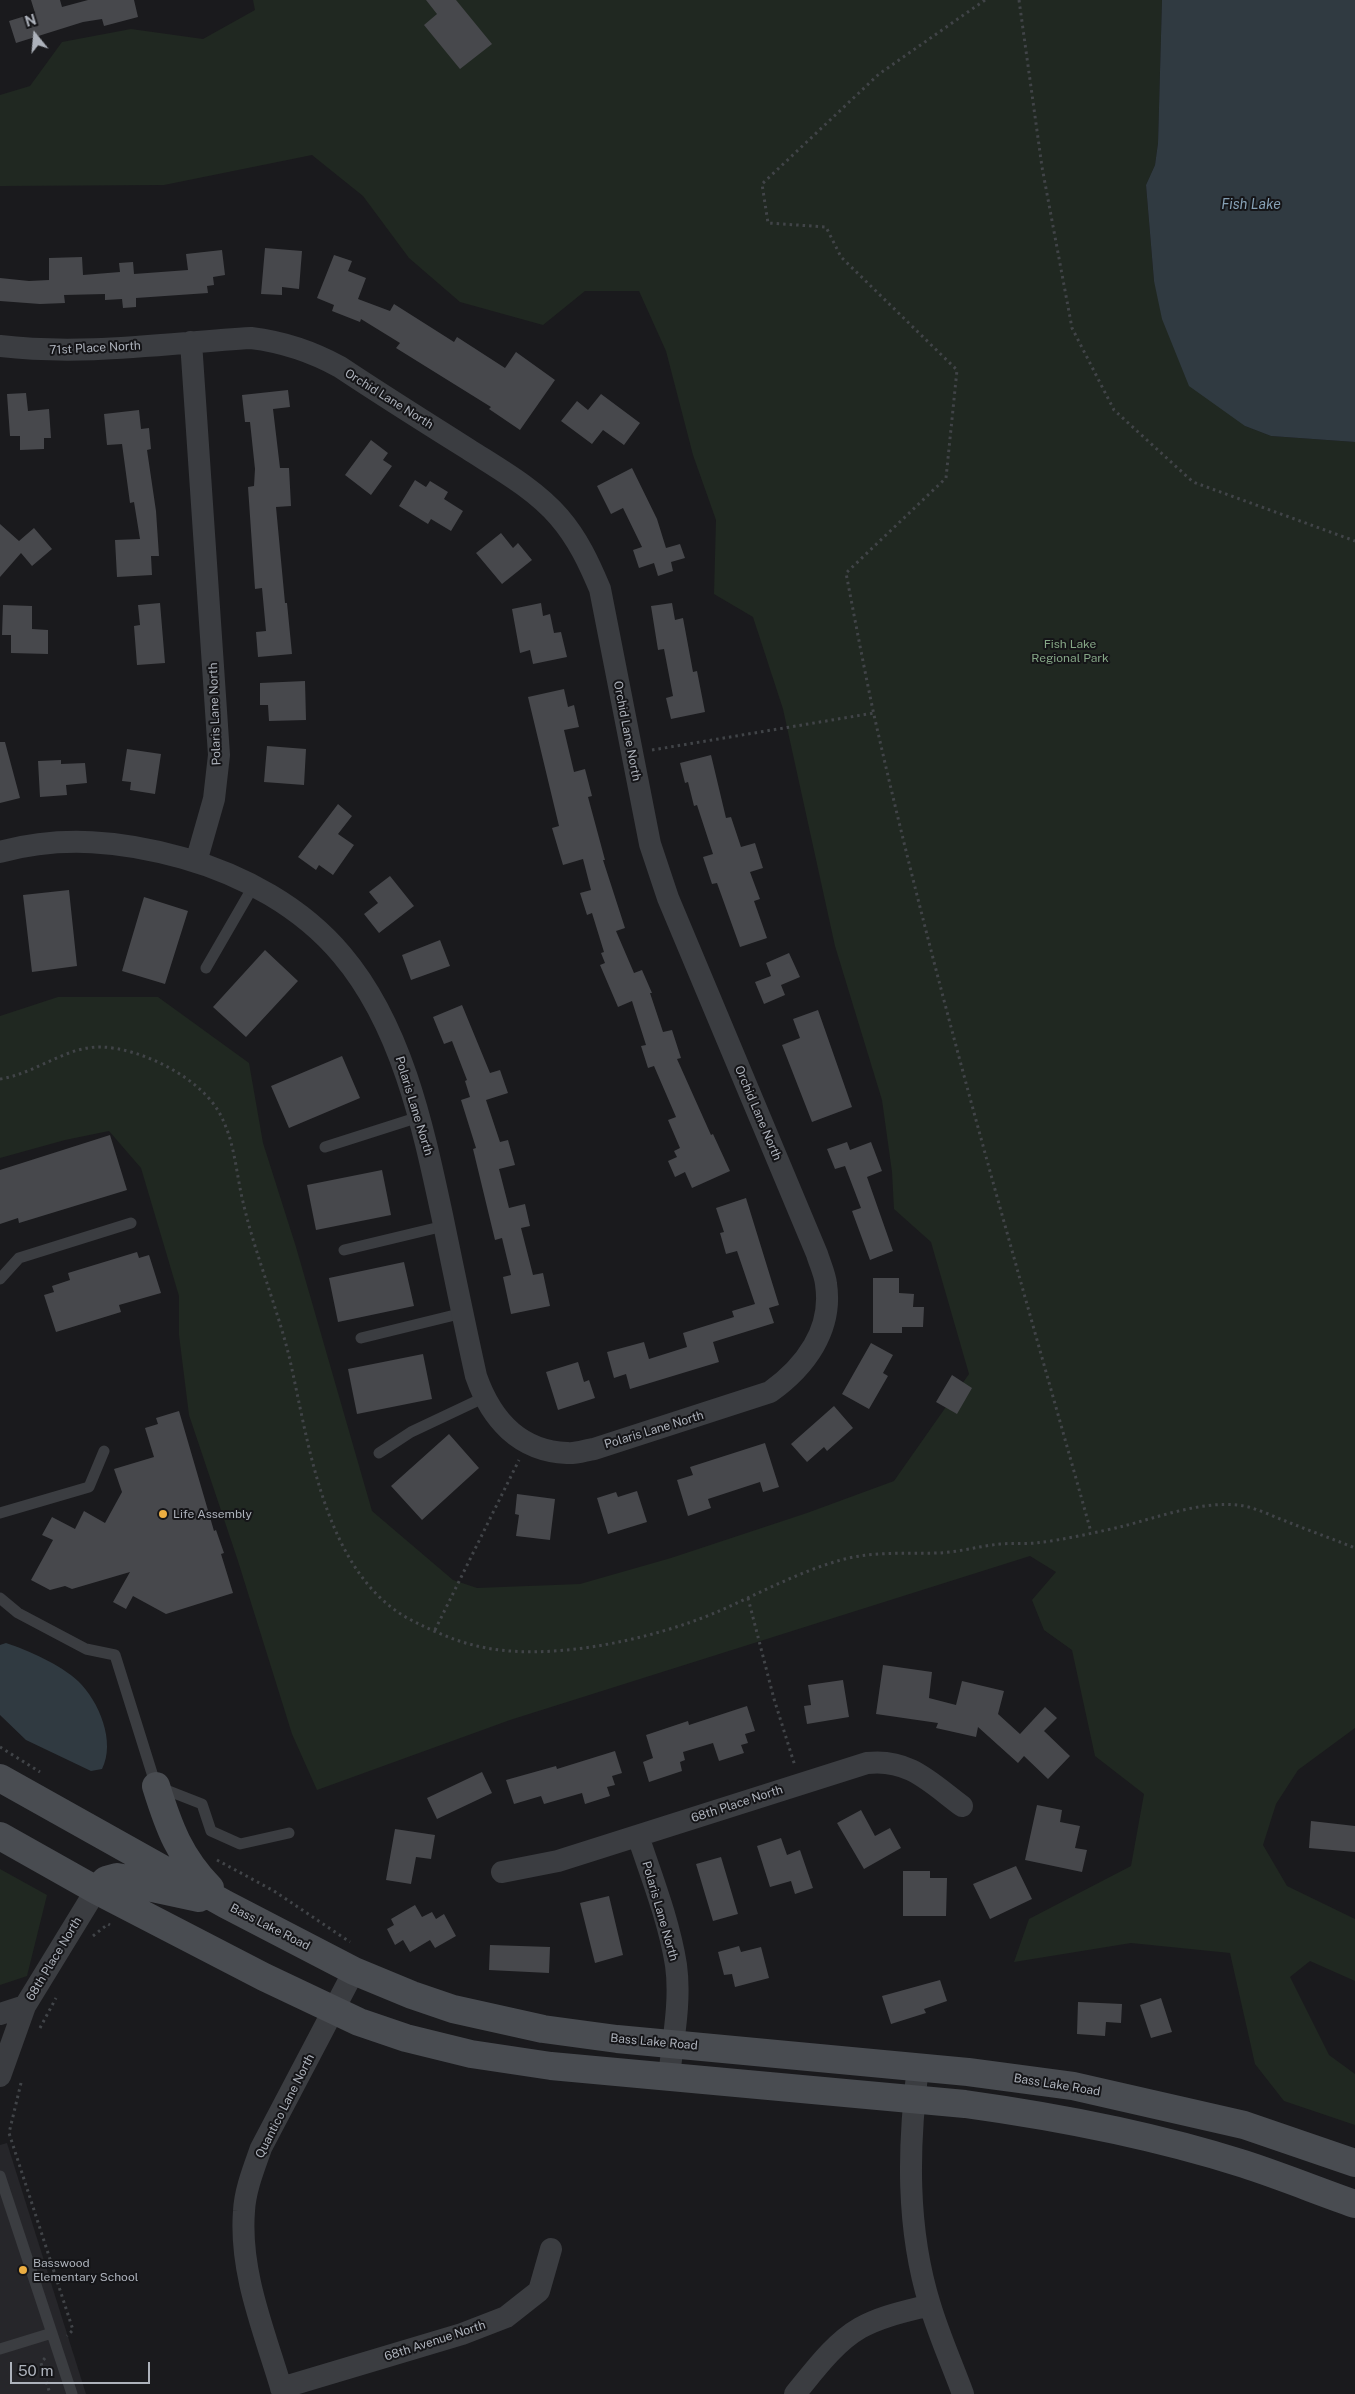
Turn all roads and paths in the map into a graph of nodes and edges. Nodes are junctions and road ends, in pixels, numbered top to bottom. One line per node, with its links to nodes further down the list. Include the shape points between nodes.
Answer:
1 (985, 0): 6 (path, via 879,74 762,184 768,223 826,227 841,257 957,370 946,478 846,573)
2 (1019, 0): 5 (path, via 1042,167 1072,328 1114,410 1193,482)
3 (191, 342): 4 (street, 71st Place North, via 80,350); 7 (street, Orchid Lane North, via 251,338 277,341 318,355 536,495 575,537 600,589); 9 (street, Polaris Lane North, via 219,755 214,799)
4 (0, 346)
5 (1355, 541)
6 (874, 713): 7 (path); 26 (path, via 920,911)
7 (632, 754): 20 (street, Orchid Lane North, via 650,844 668,898 818,1254 828,1298 826,1317)
8 (0, 852): 9 (street, via 61,841 93,841 150,850)
9 (196, 862): 10 (street, Polaris Lane North)
10 (254, 885): 11 (lane); 12 (street, Polaris Lane North, via 316,929 348,963 374,1003 390,1036)
11 (206, 968)
12 (419, 1117): 13 (lane); 15 (street, Polaris Lane North)
13 (325, 1147)
14 (131, 1223): 17 (lane, via 19,1258)
15 (444, 1226): 16 (lane); 18 (street, Polaris Lane North)
16 (344, 1250)
17 (0, 1279)
18 (462, 1313): 19 (lane); 21 (street, Polaris Lane North)
19 (361, 1338)
20 (817, 1341): 22 (street, Polaris Lane North, via 791,1377 770,1392 751,1400 594,1449 568,1453)
21 (483, 1398): 22 (street, Polaris Lane North, via 499,1422); 24 (lane, via 411,1432)
22 (528, 1442): 29 (path)
23 (104, 1452): 25 (lane, via 89,1487)
24 (379, 1453)
25 (0, 1513)
26 (1091, 1532)
27 (0, 1598): 32 (lane, via 18,1613 86,1649 115,1655)
28 (748, 1598): 31 (path)
29 (435, 1630)
30 (0, 1778): 40 (main road, Bass Lake Road)
31 (800, 1784): 33 (street, 68th Place North, via 867,1763 884,1761 915,1770); 36 (street, 68th Place North)
32 (156, 1786): 34 (lane, via 202,1804 211,1831 240,1844); 40 (main road, via 175,1842 192,1870)
33 (962, 1806)
34 (288, 1833)
35 (0, 1836): 39 (main road)
36 (638, 1836): 38 (street, 68th Place North, via 535,1867); 50 (street, Polaris Lane North, via 676,1966)
37 (210, 1856): 43 (path, via 274,1891)
38 (502, 1872)
39 (96, 1890): 40 (main road, via 106,1880 117,1877); 46 (street, 68th Place North); 47 (main road)
40 (225, 1904): 44 (main road, Bass Lake Road)
41 (108, 1924): 42 (path)
42 (85, 1942)
43 (353, 1943)
44 (354, 1971): 47 (street, Quantico Lane North); 50 (main road, Bass Lake Road, via 412,1995 500,2021)
45 (58, 1994): 49 (path)
46 (25, 2006): 48 (street, 68th Place North); 53 (street)
47 (334, 2010): 54 (main road, via 406,2038 471,2054 551,2066); 64 (street, Quantico Lane North, via 261,2148 244,2210 244,2253 252,2294)
48 (0, 2014)
49 (40, 2029)
50 (672, 2044): 51 (main road, Bass Lake Road); 54 (street, Polaris Lane North)
51 (918, 2067): 55 (street); 56 (main road, Bass Lake Road, via 1017,2078 1126,2097 1244,2125)
52 (23, 2074): 62 (path, via 9,2133 73,2330)
53 (0, 2076)
54 (669, 2076): 55 (main road)
55 (914, 2099): 58 (main road, via 1028,2113 1167,2142 1244,2164); 60 (street, via 910,2173 914,2222)
56 (1355, 2163)
57 (0, 2176): 61 (lane)
58 (1355, 2204)
59 (551, 2249): 64 (street, 68th Avenue North, via 538,2291 506,2317)
60 (930, 2305): 67 (street, via 888,2316 860,2328 839,2344); 68 (street)
61 (52, 2333): 62 (lane); 63 (lane)
62 (56, 2346): 65 (path, via 41,2363); 66 (lane)
63 (0, 2349)
64 (282, 2391)
65 (50, 2394)
66 (72, 2394)
67 (795, 2394)
68 (964, 2394)

